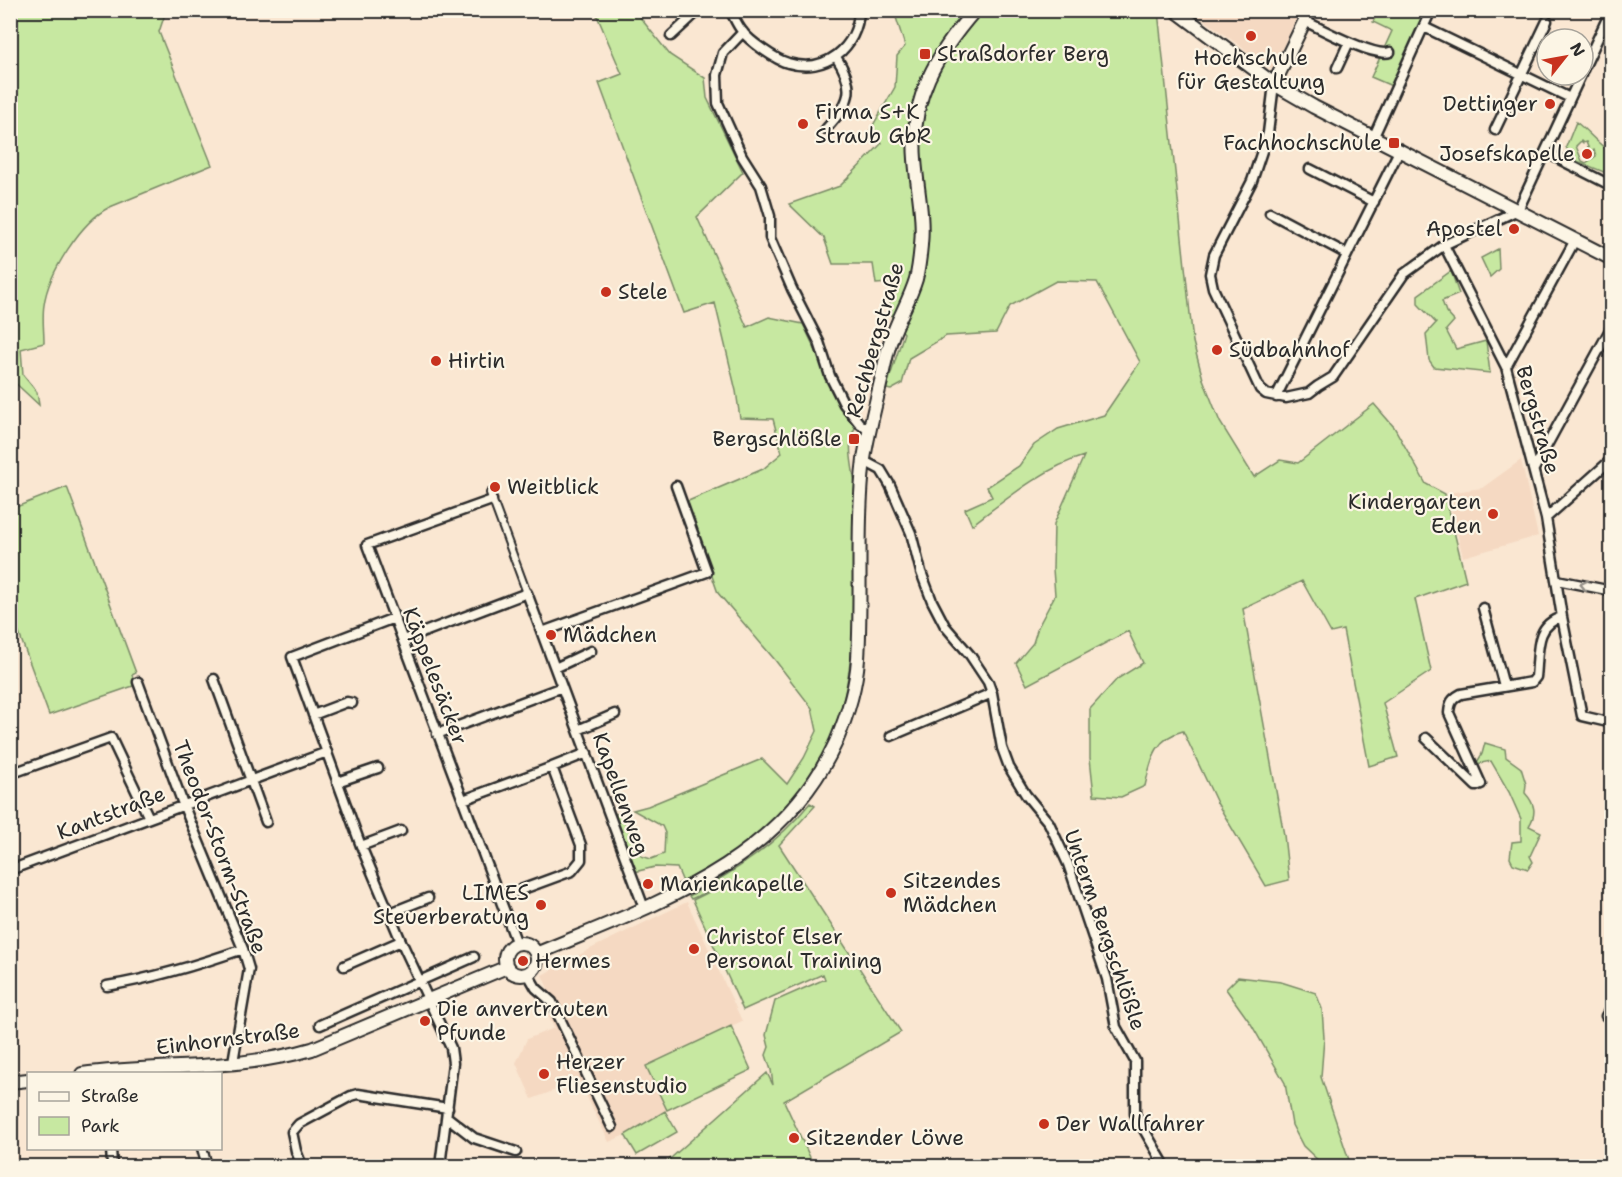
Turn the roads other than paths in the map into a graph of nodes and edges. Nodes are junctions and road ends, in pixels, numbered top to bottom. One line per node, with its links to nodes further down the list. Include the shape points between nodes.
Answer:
1 (699, 10): 12 (street)
2 (730, 10): 11 (street)
3 (859, 10): 16 (street, via 854,34)
4 (975, 10): 40 (main road, Rechbergstraße, via 926,80 914,137 922,242 917,276 891,338)
5 (1175, 10): 19 (main road)
6 (1431, 10): 10 (street)
7 (1611, 10): 14 (street)
8 (1307, 16): 13 (street); 19 (main road)
9 (1547, 21): 18 (street)
10 (1424, 27): 18 (street); 24 (street)
11 (743, 32): 16 (street, via 788,63 817,66); 40 (street, via 723,52 717,75 718,103 742,156 761,186 771,216 770,238 819,342 830,375 844,404)
12 (672, 36)
13 (1349, 42): 15 (street, via 1384,54); 17 (street)
14 (1595, 44)
15 (1390, 52)
16 (836, 57): 22 (street, via 849,90 846,103)
17 (1337, 68)
18 (1522, 75): 21 (street); 23 (street)
19 (1274, 84): 24 (main road); 39 (street, via 1268,133 1252,181 1214,255 1210,274 1260,388)
20 (1575, 87): 21 (street)
21 (1570, 98): 26 (street)
22 (826, 129)
23 (1495, 130)
24 (1374, 136): 25 (main road)
25 (1400, 149): 29 (street); 30 (main road)
26 (1545, 152): 28 (street); 30 (street)
27 (1310, 169): 29 (street)
28 (1611, 186)
29 (1374, 202): 34 (street)
30 (1518, 210): 32 (main road); 33 (street)
31 (1270, 213): 34 (street)
32 (1575, 240): 35 (main road); 38 (street)
33 (1444, 245): 38 (street, Bergstraße); 39 (street, via 1404,274 1333,377 1309,393)
34 (1347, 254): 39 (street)
35 (1611, 259)
36 (1611, 326): 37 (street)
37 (1609, 339): 43 (street)
38 (1506, 367): 43 (street, Bergstraße)
39 (1276, 398)
40 (869, 431): 42 (main road, Rechbergstraße)
41 (1611, 459): 46 (street)
42 (864, 461): 61 (street, Unterm Bergschlößle, via 881,470 886,478 908,523 932,601); 86 (main road, Rechbergstraße, via 858,661 844,722 821,771 779,825 725,867)
43 (1534, 469): 46 (street, Bergstraße)
44 (676, 486): 53 (street, via 707,572)
45 (491, 496): 49 (street); 52 (street, Käppelesäcker, via 367,545)
46 (1546, 518): 47 (street, Bergstraße)
47 (1557, 580): 48 (street, one-way to 47); 51 (street, Bergstraße)
48 (1611, 591)
49 (527, 592): 53 (street); 54 (street)
50 (1483, 608): 59 (street)
51 (1562, 617): 59 (street, via 1551,620 1541,634 1536,677 1532,682); 65 (street, Bergstraße, via 1582,716)
52 (394, 618): 54 (street, Käppelesäcker); 64 (street, via 292,657)
53 (542, 632): 56 (street)
54 (403, 640): 67 (street, Käppelesäcker)
55 (591, 651): 56 (street)
56 (555, 668): 60 (street)
57 (214, 679): 75 (street)
58 (138, 682): 78 (street, Theodor-Storm-Straße)
59 (1504, 686): 69 (street, via 1461,694 1453,698 1449,713 1481,784 1476,786)
60 (562, 687): 66 (street); 67 (street)
61 (992, 693): 68 (street); 116 (street, Unterm Bergschlößle, via 1009,767 1049,823 1068,864 1107,979 1116,1027 1135,1061 1135,1113)
62 (352, 703): 64 (street)
63 (615, 714): 66 (street, Kapellenweg)
64 (313, 715): 70 (street)
65 (1611, 723)
66 (578, 730): 71 (street, Kapellenweg)
67 (437, 734): 77 (street, Käppelesäcker)
68 (891, 736)
69 (1426, 738)
70 (327, 752): 75 (street, Kantstraße); 76 (street)
71 (587, 753): 72 (street); 86 (street, Kapellenweg)
72 (552, 767): 77 (street); 85 (street, via 581,845 581,860 572,871)
73 (378, 768): 76 (street)
74 (10, 774): 79 (street, via 111,738)
75 (251, 780): 78 (street, Kantstraße); 80 (street)
76 (337, 782): 82 (street)
77 (463, 800): 85 (street, Käppelesäcker)
78 (183, 804): 79 (street, Kantstraße); 90 (street, Theodor-Storm-Straße)
79 (149, 819): 83 (street, Kantstraße)
80 (266, 822)
81 (401, 831): 82 (street)
82 (361, 846): 87 (street)
83 (10, 870)
84 (428, 898): 87 (street)
85 (499, 898): 89 (street, Käppelesäcker)
86 (644, 908): 91 (main road)
87 (390, 913): 88 (street)
88 (401, 941): 93 (street); 96 (street)
89 (517, 944): 91 (main road, via 531,946); 94 (main road, via 507,951)
90 (243, 949): 97 (street, via 160,976); 102 (street, Theodor-Storm-Straße, via 249,969)
91 (536, 954): 95 (main road, via 537,966)
92 (474, 957): 96 (street)
93 (344, 966)
94 (507, 967): 95 (main road, via 519,976); 98 (main road, Einhornstraße)
95 (528, 974): 108 (street, via 536,988 552,1002)
96 (419, 981): 98 (street); 101 (street)
97 (107, 986)
98 (428, 1000): 102 (main road, Einhornstraße, via 312,1048); 107 (street, via 453,1056)
99 (1611, 1006): 100 (street)
100 (1606, 1016)
101 (320, 1025)
102 (233, 1062): 103 (main road, Einhornstraße)
103 (190, 1070): 104 (main road, Einhornstraße)
104 (108, 1072)
105 (27, 1080): 106 (main road)
106 (10, 1082)
107 (447, 1113): 111 (street, via 474,1138); 114 (street, via 358,1094 351,1096 292,1131); 115 (street)
108 (612, 1127)
109 (111, 1150): 112 (street)
110 (202, 1150): 113 (street)
111 (516, 1152)
112 (112, 1167)
113 (207, 1167)
114 (302, 1167)
115 (440, 1167)
116 (1165, 1167)

